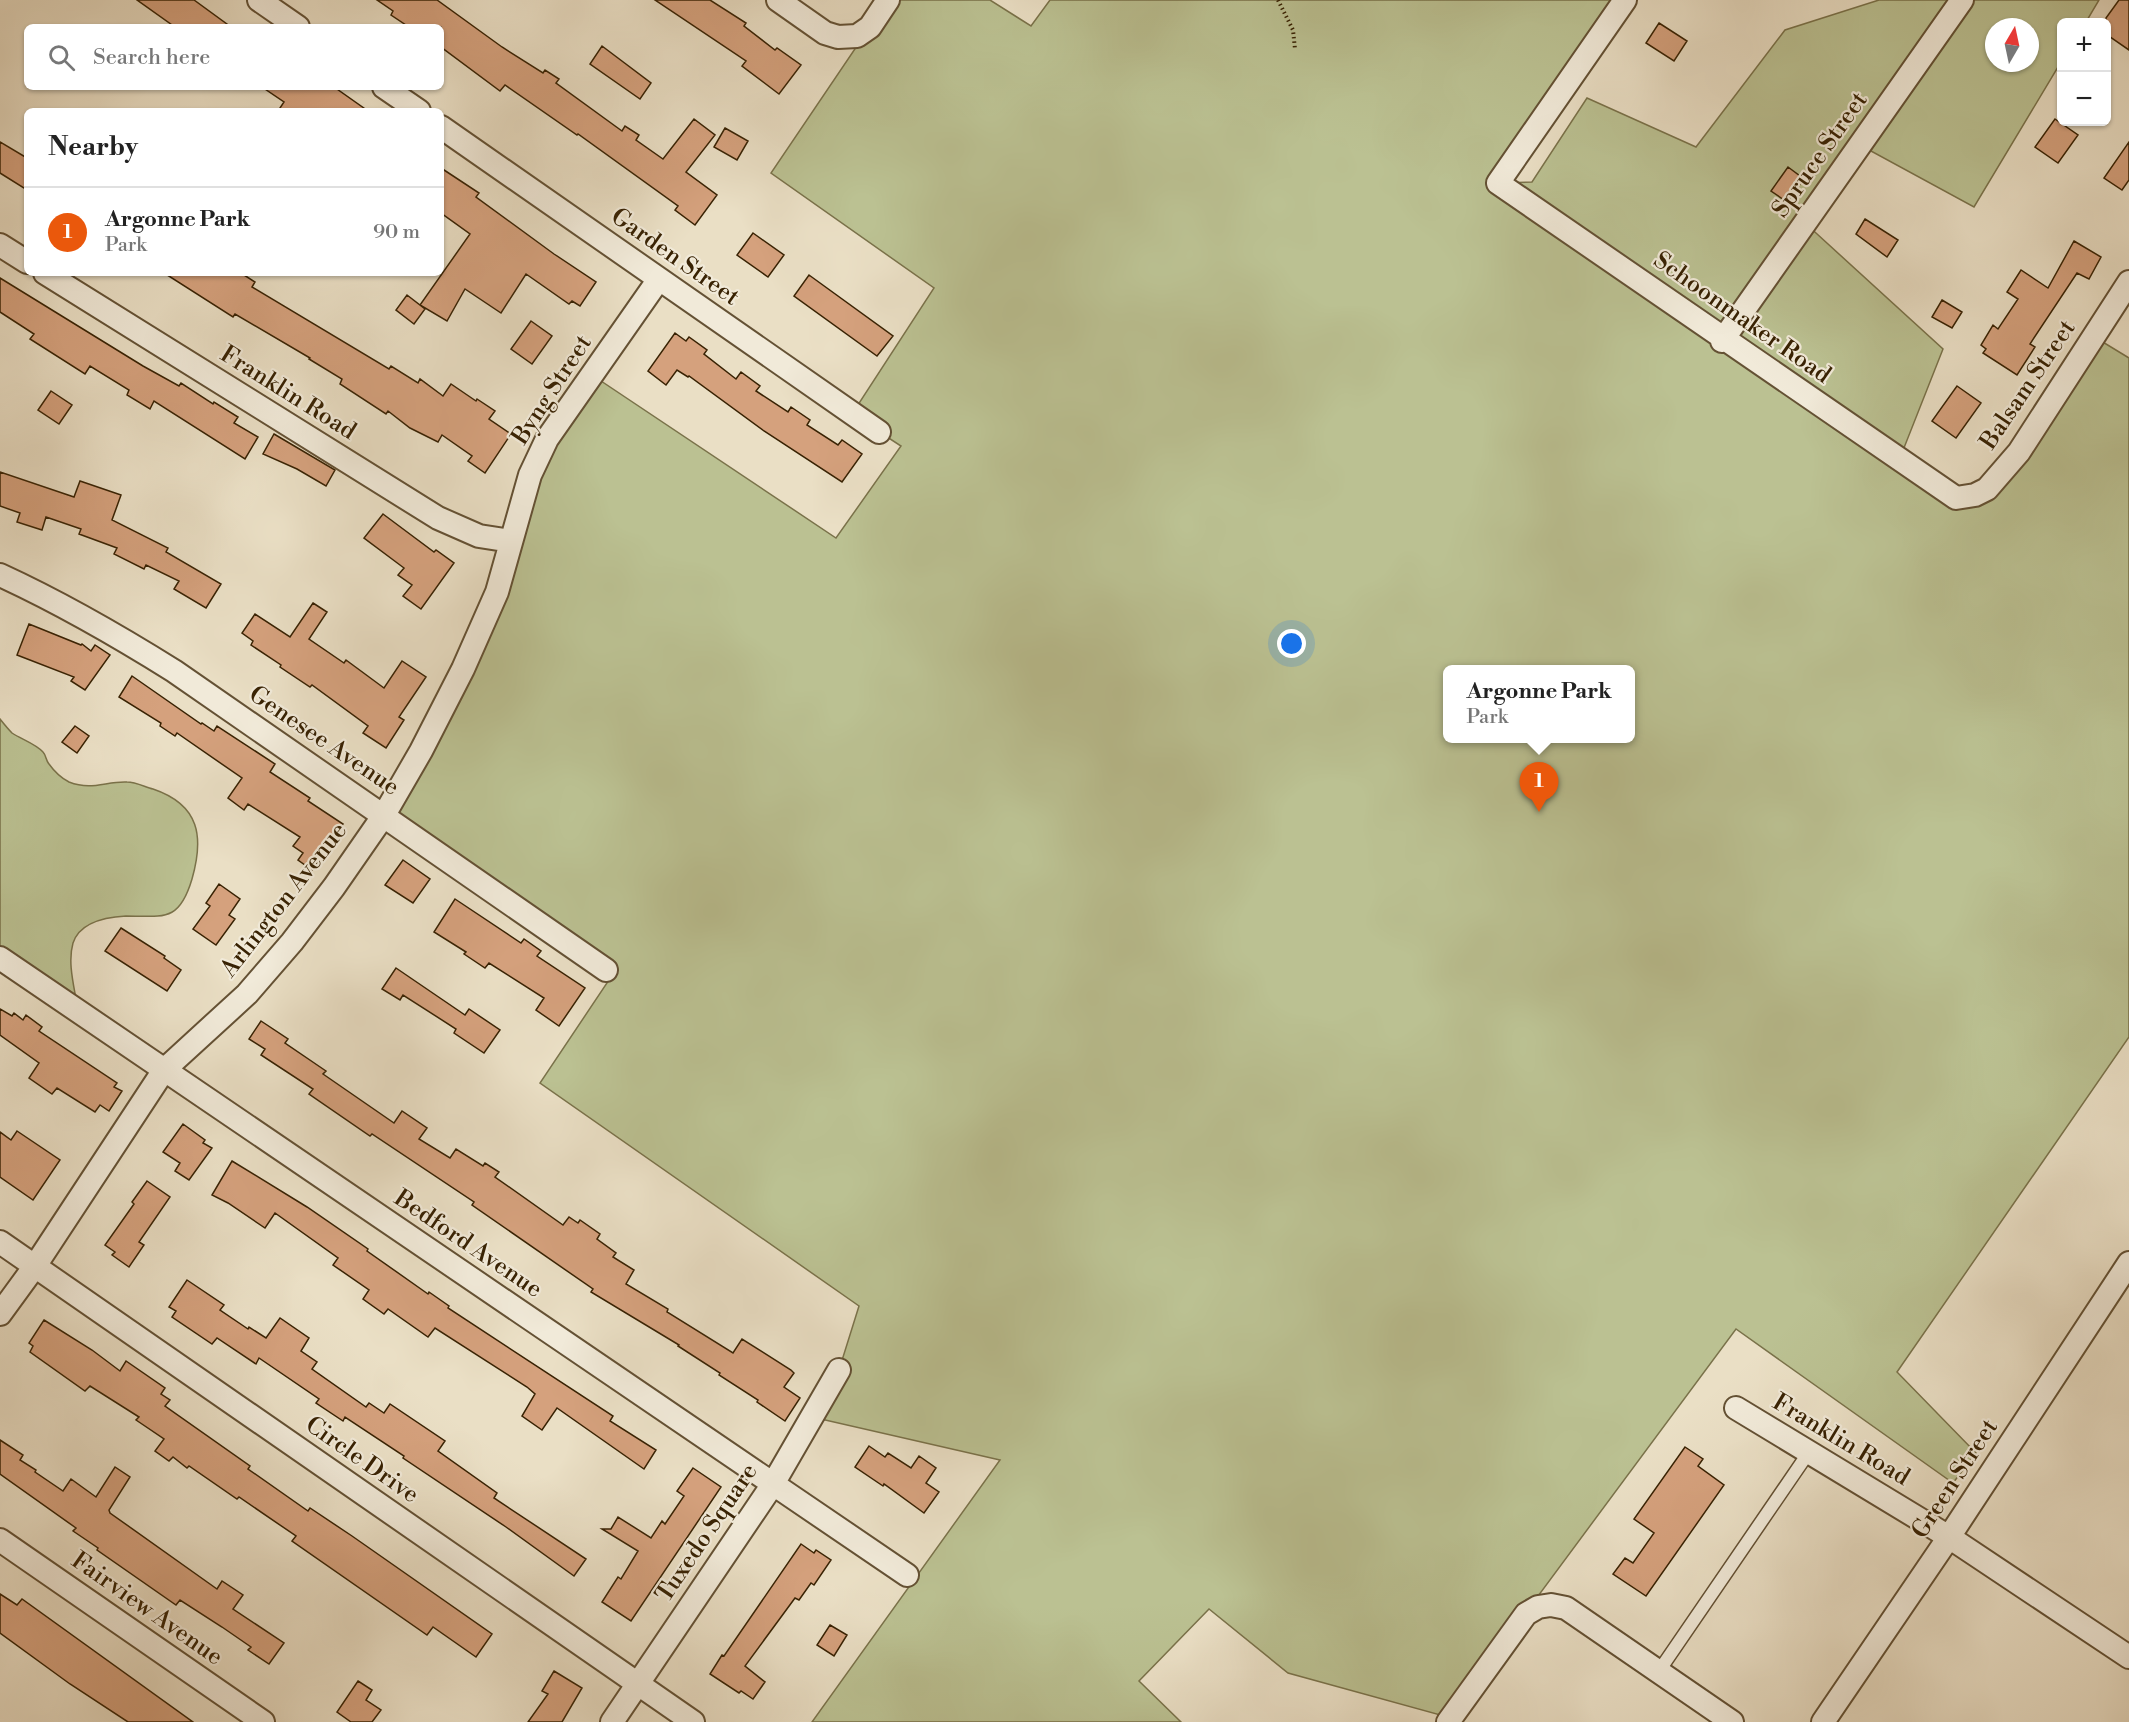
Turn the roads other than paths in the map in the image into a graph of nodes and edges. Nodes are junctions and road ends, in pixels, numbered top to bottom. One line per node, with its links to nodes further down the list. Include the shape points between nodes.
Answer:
1 (260, 0): 6 (street)
2 (778, 0): 3 (street, via 825,33 838,37 857,36 870,27)
3 (888, 0)
4 (1625, 0): 15 (street, Schoonmaker Road, via 1498,183)
5 (1962, 0): 15 (street, Spruce Street)
6 (294, 24)
7 (388, 90): 8 (street)
8 (414, 108)
9 (444, 129): 13 (street, Garden Street)
10 (0, 245): 11 (street)
11 (24, 260)
12 (50, 276): 18 (street, Franklin Road, via 438,518 479,536)
13 (659, 279): 16 (street, Garden Street); 18 (street, Byng Street, via 547,438 530,475)
14 (2129, 282): 17 (street, Balsam Street, via 2019,452 1987,489)
15 (1723, 340): 17 (street, Schoonmaker Road)
16 (879, 432)
17 (1956, 498)
18 (511, 541): 20 (street, Arlington Avenue, via 497,592 463,669)
19 (0, 575): 20 (street, Genesee Avenue, via 117,635)
20 (384, 815): 22 (street, Genesee Avenue); 23 (street, Arlington Avenue, via 292,942 247,994)
21 (0, 958): 23 (street, Bedford Avenue)
22 (606, 970)
23 (164, 1070): 26 (street, Arlington Avenue); 31 (street, Bedford Avenue)
24 (0, 1242): 26 (street, Circle Drive)
25 (2129, 1263): 32 (street, Green Street)
26 (35, 1266): 27 (street, Arlington Avenue); 37 (street, Circle Drive)
27 (0, 1314)
28 (839, 1370): 31 (street, Tuxedo Square)
29 (1736, 1408): 30 (street, Franklin Road)
30 (1809, 1452): 32 (street, Franklin Road); 36 (lane)
31 (773, 1484): 34 (street, Bedford Avenue); 37 (street, Tuxedo Square)
32 (1949, 1537): 35 (street, Franklin Road); 43 (street, Green Street)
33 (0, 1540): 38 (street, Fairview Avenue)
34 (906, 1575)
35 (2129, 1657)
36 (1659, 1671): 41 (street, via 1566,1608 1538,1607 1521,1619); 42 (street)
37 (637, 1684): 39 (street, Tuxedo Square); 40 (street, Circle Drive)
38 (263, 1722)
39 (612, 1722)
40 (693, 1722)
41 (1448, 1722)
42 (1732, 1722)
43 (1823, 1722)

